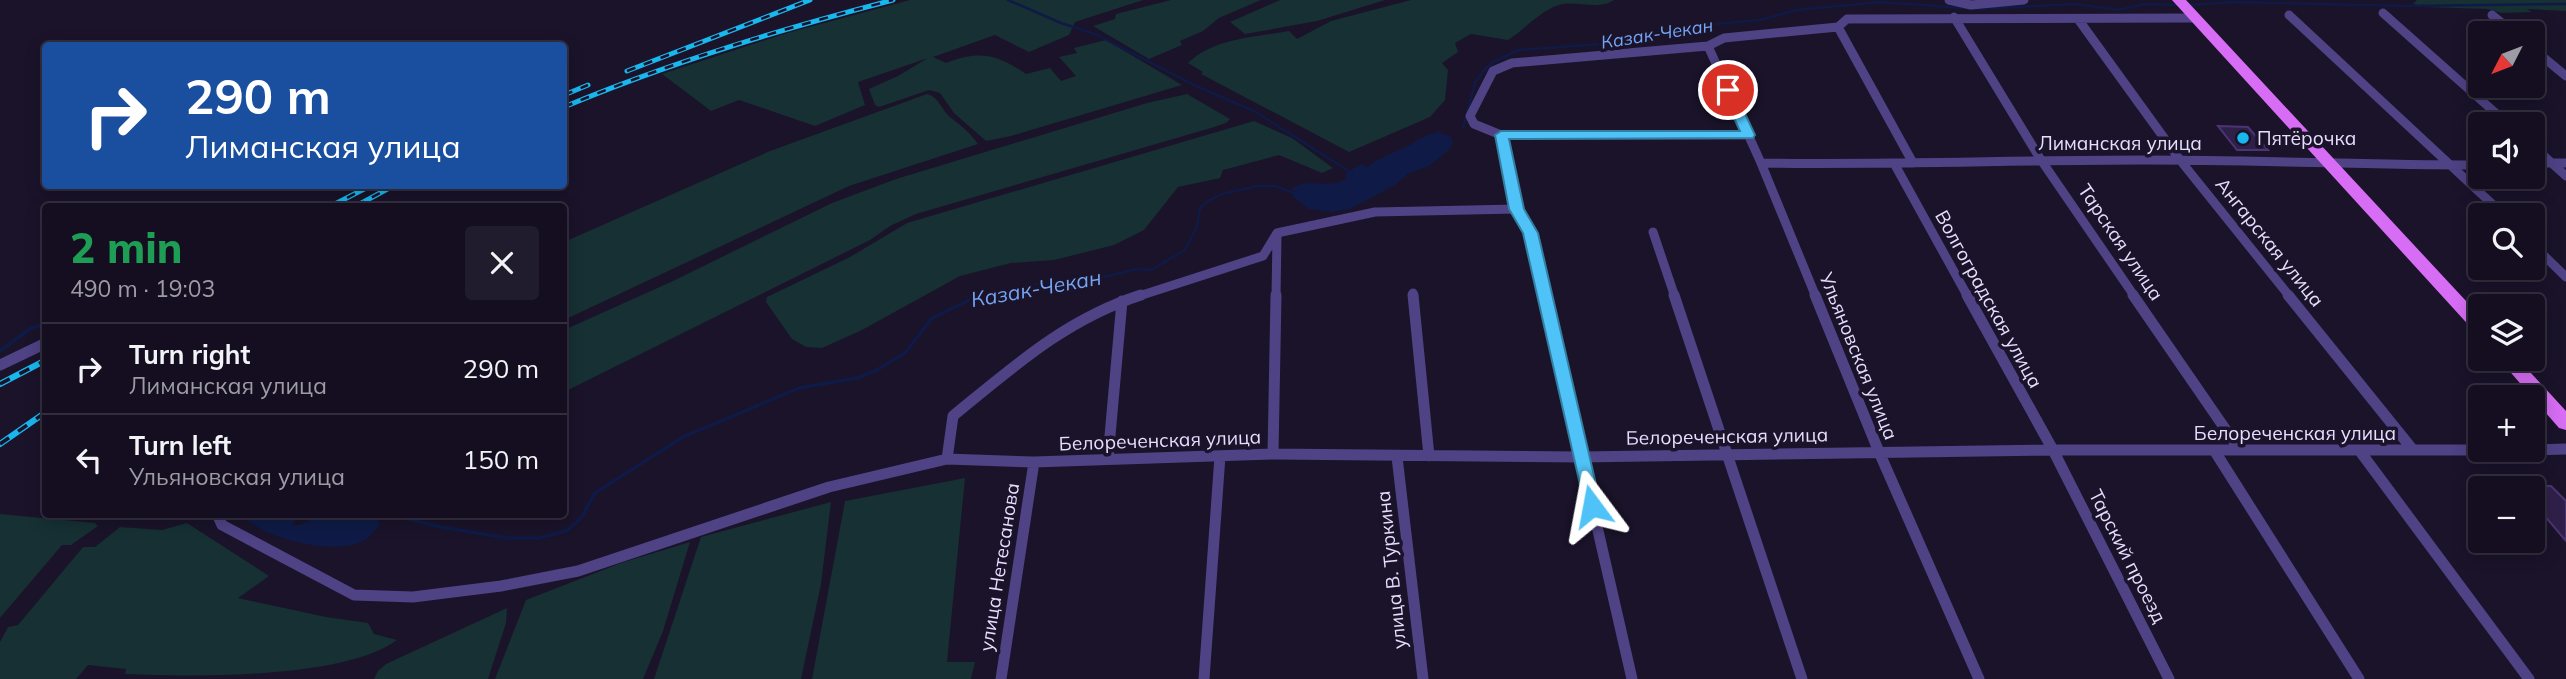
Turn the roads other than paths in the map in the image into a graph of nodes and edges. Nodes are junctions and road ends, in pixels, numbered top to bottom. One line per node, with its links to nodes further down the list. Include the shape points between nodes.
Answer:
1 (1949, 0): 2 (street, via 1971,5)
2 (2024, 0)
3 (2179, 0): 5 (main road)
4 (2382, 13): 15 (street)
5 (2192, 15): 9 (street); 27 (main road)
6 (2289, 15): 29 (street)
7 (2492, 15): 10 (street)
8 (1954, 17): 9 (street); 11 (street, via 1847,19); 19 (street, Тарская улица)
9 (2078, 19): 20 (street, Ангарская улица)
10 (2499, 21)
11 (1838, 27): 12 (street, via 1724,38); 22 (street)
12 (1708, 46): 16 (street, via 1500,66 1470,117 1474,124); 17 (street, Ульяновская улица)
13 (2545, 59): 14 (street)
14 (2566, 76)
15 (2494, 112)
16 (1501, 135): 17 (street); 32 (street)
17 (1748, 135): 21 (street, Ульяновская улица)
18 (2545, 157): 24 (street)
19 (2041, 160): 20 (street, Лиманская улица); 22 (street, Лиманская улица); 44 (street, Тарская улица)
20 (2180, 160): 27 (street, Лиманская улица); 49 (street, Ангарская улица)
21 (1761, 163): 26 (street, Лиманская улица); 52 (street, Ульяновская улица)
22 (1913, 163): 26 (street, Лиманская улица)
23 (2545, 163): 24 (street)
24 (2552, 163): 25 (street); 30 (street)
25 (2566, 163)
26 (1895, 165): 46 (street, Волгоградская улица)
27 (2333, 165): 29 (street, Лиманская улица); 39 (main road)
28 (2468, 165): 29 (street, Лиманская улица)
29 (2454, 166): 31 (street)
30 (2566, 176)
31 (2492, 203)
32 (1517, 209): 34 (street, via 1375,212); 58 (street, via 1530,233)
33 (1654, 232): 53 (street)
34 (1277, 233): 38 (street, via 1263,256); 54 (street)
35 (2545, 257): 36 (street)
36 (2566, 277)
37 (1413, 293): 56 (street)
38 (1122, 301): 59 (street, via 1051,337 953,416); 60 (street)
39 (2468, 314)
40 (42, 345): 41 (street)
41 (0, 365)
42 (2519, 371): 43 (main road)
43 (2566, 423)
44 (2239, 449): 47 (street, Белореченская улица); 48 (street, Белореченская улица)
45 (2566, 449): 51 (street)
46 (2053, 450): 47 (street, Белореченская улица); 52 (street, Белореченская улица); 69 (street, Тарский проезд)
47 (2214, 450): 70 (street)
48 (2359, 450): 49 (street, Белореченская улица); 71 (street)
49 (2413, 450): 50 (street, Белореченская улица)
50 (2468, 450)
51 (2545, 450)
52 (1879, 452): 53 (street, Белореченская улица); 68 (street, Ульяновская улица)
53 (1728, 453): 58 (street, Белореченская улица); 67 (street)
54 (1273, 454): 55 (street, Белореченская улица); 57 (street, Белореченская улица)
55 (1220, 456): 60 (street, Белореченская улица); 64 (street)
56 (1429, 456): 57 (street, Белореченская улица); 58 (street, Белореченская улица)
57 (1398, 457): 65 (street, улица В. Туркина)
58 (1581, 457): 66 (street)
59 (947, 458): 61 (street, Белореченская улица); 62 (street, Белореченская улица, via 829,487 578,571 413,597 354,595 222,525)
60 (1108, 458): 61 (street, Белореченская улица)
61 (1034, 461): 63 (street, улица Нетесанова)
62 (219, 518)
63 (1001, 679)
64 (1204, 679)
65 (1423, 679)
66 (1632, 679)
67 (1802, 679)
68 (1979, 679)
69 (2169, 679)
70 (2359, 679)
71 (2529, 679)

